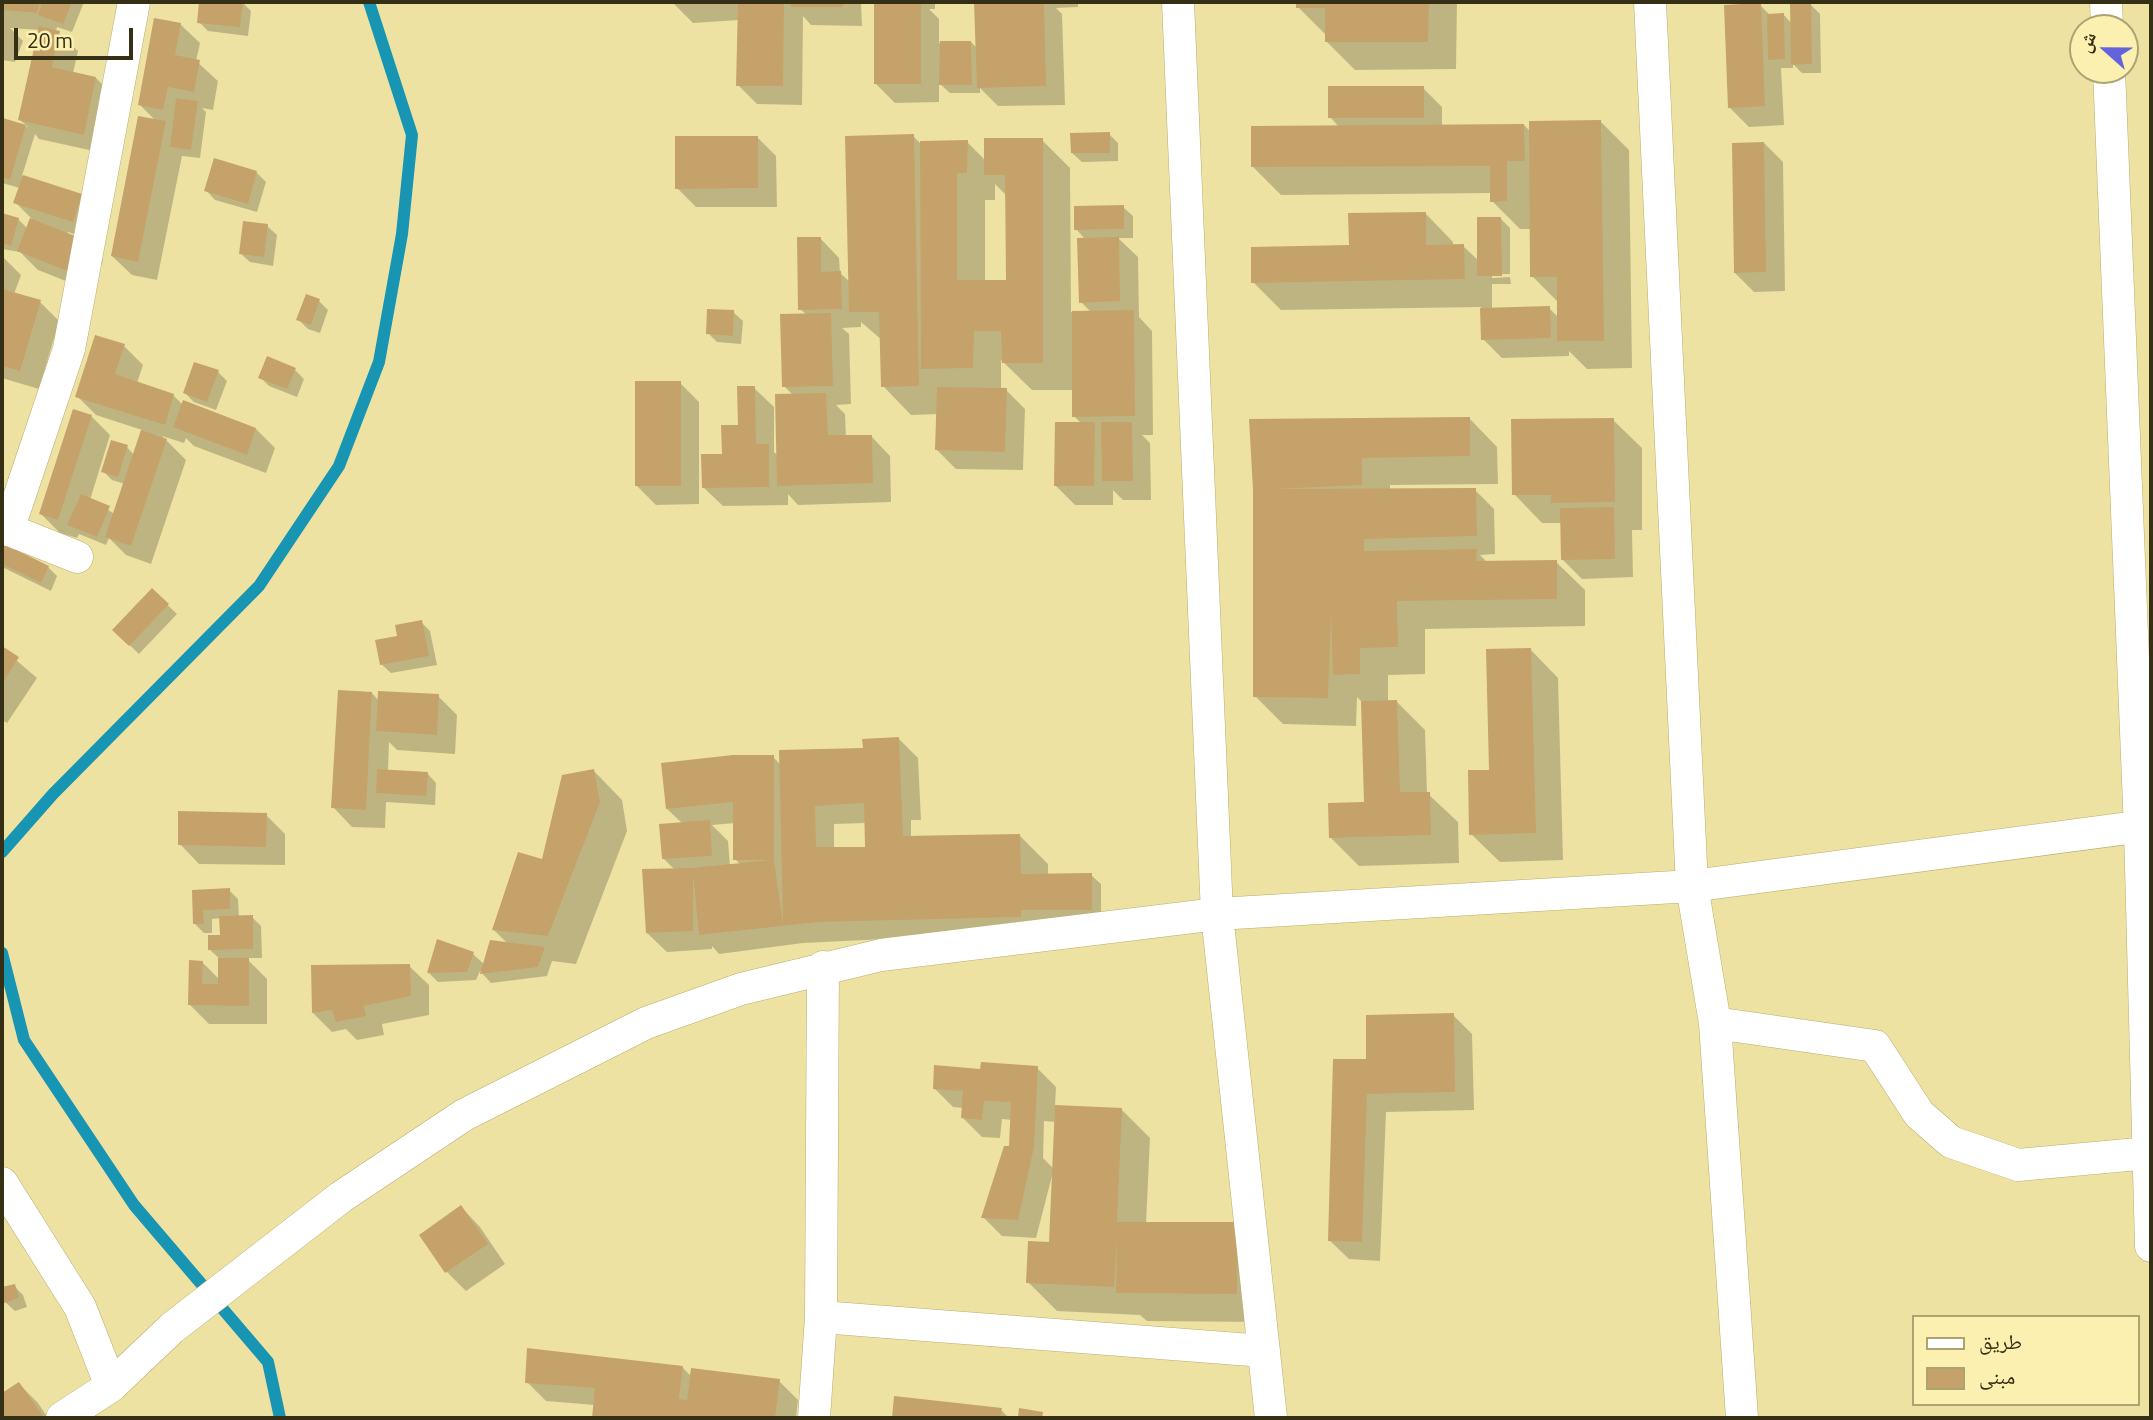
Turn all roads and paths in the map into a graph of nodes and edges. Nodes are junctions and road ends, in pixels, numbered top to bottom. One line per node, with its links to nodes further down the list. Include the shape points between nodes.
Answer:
1 (134, 2): 6 (street, via 69,349)
2 (1178, 2): 10 (street)
3 (1650, 2): 9 (street)
4 (2110, 84): 5 (street)
5 (2137, 425): 8 (street)
6 (5, 529): 7 (street)
7 (77, 557)
8 (2146, 827): 9 (street); 13 (street)
9 (1692, 886): 10 (street); 12 (street)
10 (1217, 914): 11 (street, via 881,955); 17 (street)
11 (823, 967): 16 (street); 18 (street, via 741,989 646,1023 464,1115 341,1197 255,1263 173,1328)
12 (1715, 1023): 13 (street, via 1875,1046 1919,1114 1951,1142 2018,1165); 22 (street)
13 (2149, 1153): 15 (street)
14 (2, 1183): 18 (street, via 80,1307)
15 (2151, 1246)
16 (821, 1317): 17 (street); 20 (street)
17 (1264, 1351): 21 (street)
18 (111, 1386): 19 (street)
19 (62, 1418)
20 (814, 1418)
21 (1271, 1418)
22 (1742, 1418)

